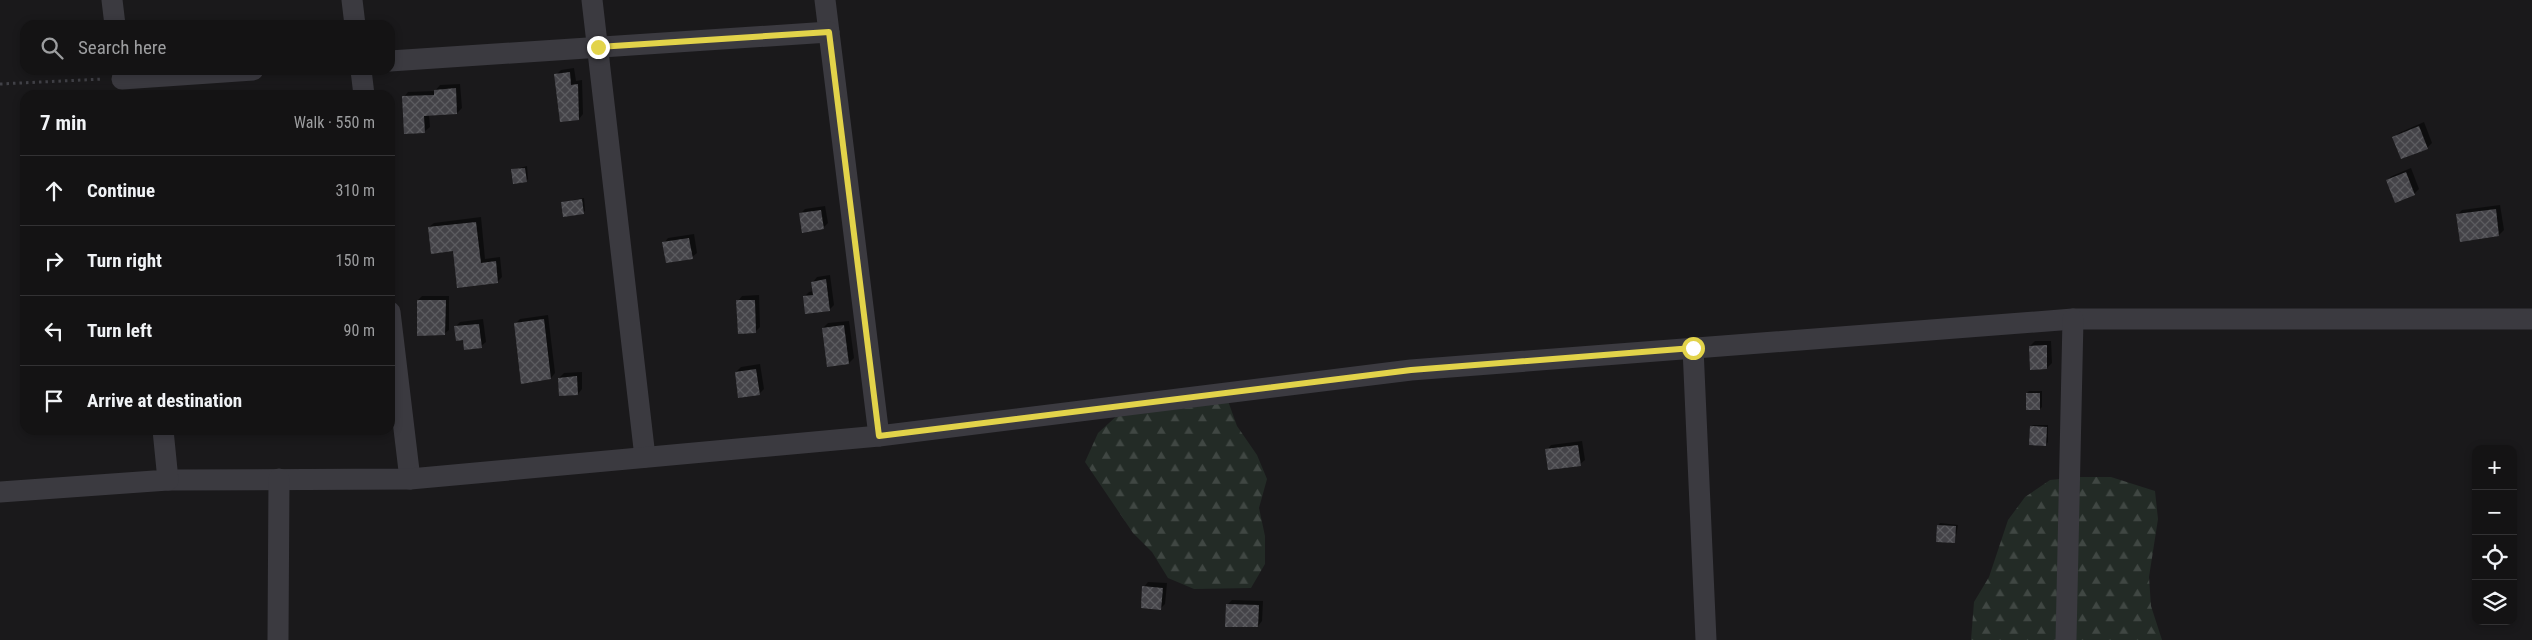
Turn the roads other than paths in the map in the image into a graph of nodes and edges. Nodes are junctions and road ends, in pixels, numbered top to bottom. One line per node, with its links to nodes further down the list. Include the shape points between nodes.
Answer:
1 (112, 0): 5 (street)
2 (352, 0): 6 (street)
3 (592, 0): 8 (street)
4 (825, 0): 7 (street)
5 (114, 20)
6 (354, 20)
7 (829, 32): 8 (street); 19 (street)
8 (598, 47): 9 (street); 20 (street)
9 (395, 61)
10 (193, 75): 12 (street)
11 (362, 75): 13 (street)
12 (122, 81)
13 (363, 90)
14 (2073, 319): 15 (street); 16 (street); 27 (street)
15 (2532, 319)
16 (1693, 348): 19 (street, via 1411,370); 26 (street)
17 (395, 354): 22 (street)
18 (164, 435): 23 (street)
19 (879, 436): 20 (street)
20 (645, 458): 22 (street)
21 (279, 479): 22 (street); 23 (street); 25 (street)
22 (410, 479)
23 (168, 480): 24 (street)
24 (0, 492)
25 (278, 640)
26 (1706, 640)
27 (2066, 640)

